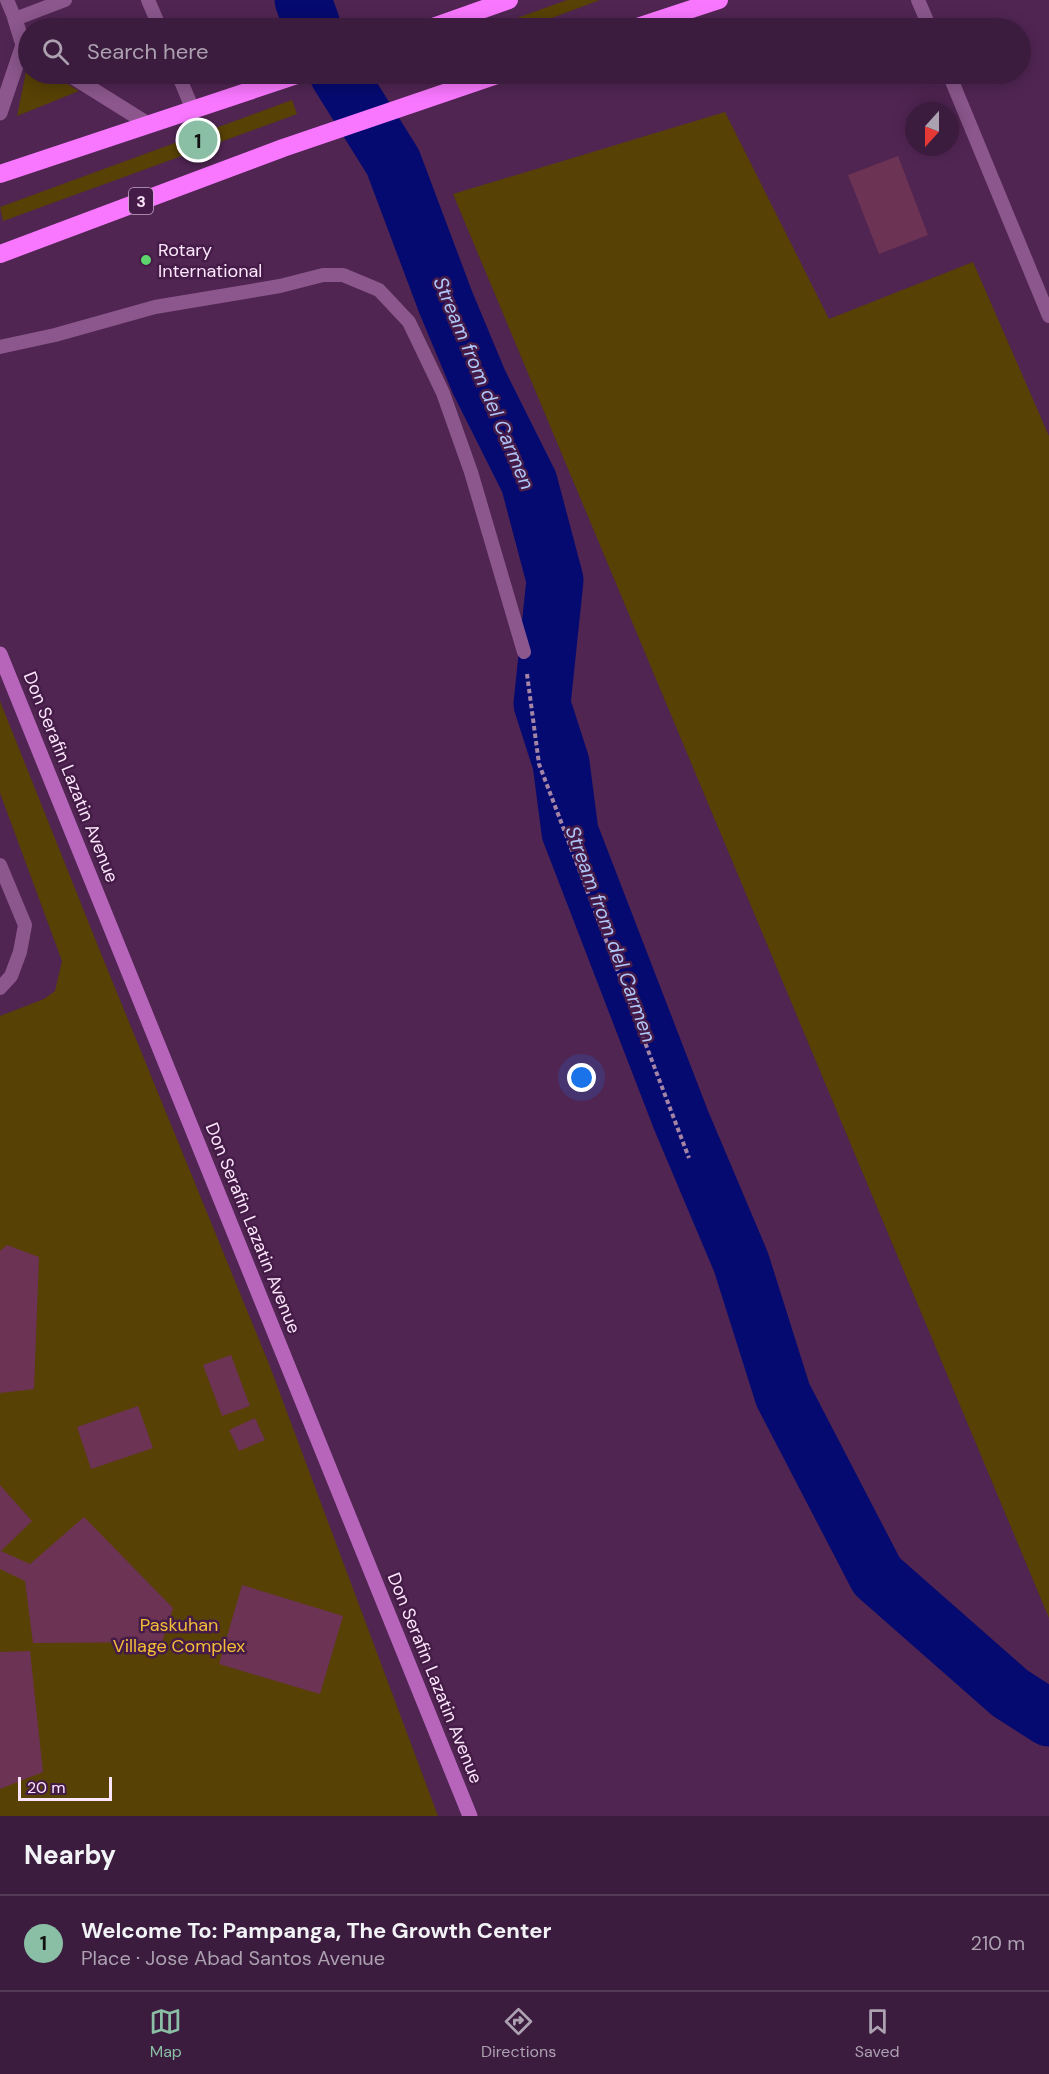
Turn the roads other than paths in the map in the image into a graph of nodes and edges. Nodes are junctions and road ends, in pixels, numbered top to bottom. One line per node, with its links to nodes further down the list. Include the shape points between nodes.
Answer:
1 (7, 0): 11 (lane)
2 (65, 0): 11 (lane)
3 (148, 0): 7 (lane)
4 (509, 0): 8 (highway)
5 (718, 0): 9 (highway)
6 (918, 0): 10 (lane)
7 (156, 18)
8 (460, 18)
9 (664, 18)
10 (926, 18)
11 (15, 19): 12 (street)
12 (18, 27)
13 (18, 67): 20 (street)
14 (84, 84): 21 (street)
15 (182, 84): 19 (lane)
16 (269, 84): 19 (highway)
17 (468, 84): 23 (highway, 3, via 283,148)
18 (953, 84): 24 (lane)
19 (193, 110): 21 (highway)
20 (0, 113)
21 (148, 124): 22 (highway)
22 (0, 174)
23 (0, 254)
24 (1049, 316)
25 (0, 347): 26 (lane, via 155,307 323,275 343,275 379,290 409,322 443,393 471,472)
26 (524, 652)
27 (0, 654): 30 (main road, Don Serafin Lazatin Avenue)
28 (0, 865): 29 (lane, via 25,925 11,976)
29 (0, 988)
30 (470, 1816)

